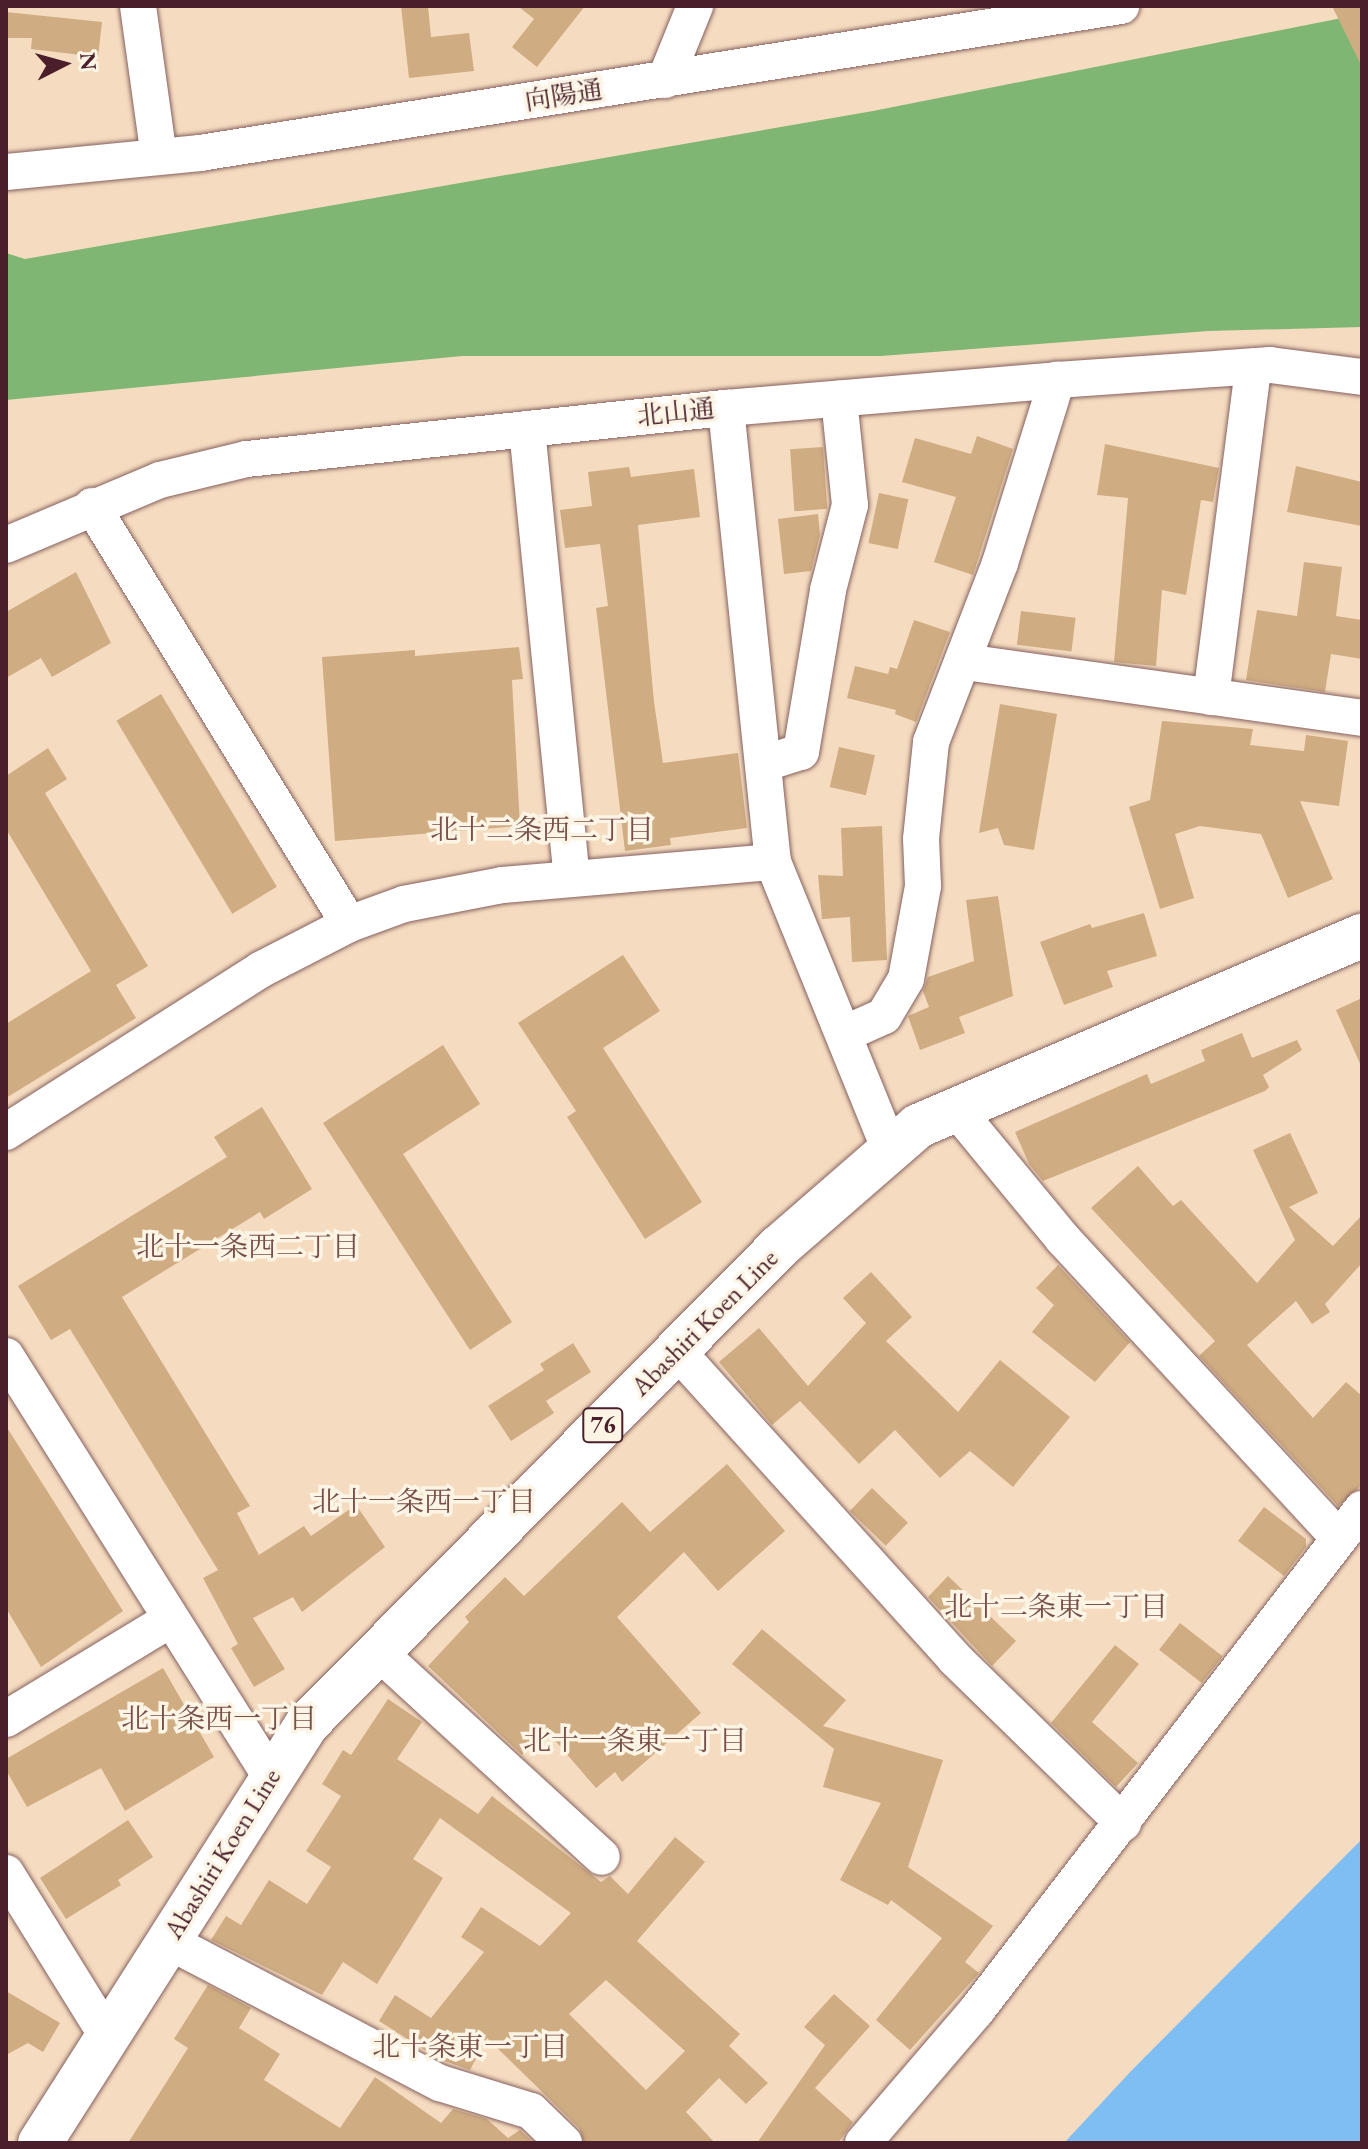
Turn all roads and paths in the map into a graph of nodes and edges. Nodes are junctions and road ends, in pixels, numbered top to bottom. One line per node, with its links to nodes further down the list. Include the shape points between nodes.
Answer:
1 (138, 6): 5 (street)
2 (695, 6): 4 (street)
3 (1121, 6): 4 (street, 向陽通)
4 (665, 80): 5 (street, 向陽通)
5 (159, 157): 6 (street, 向陽通)
6 (6, 172)
7 (1253, 367): 8 (street, 北山通); 9 (street, 北山通); 16 (street)
8 (1362, 377)
9 (1057, 380): 10 (street, 北山通); 15 (street)
10 (839, 399): 11 (street, 北山通); 18 (street, via 850,505 828,590 801,752)
11 (726, 408): 12 (street, 北山通); 18 (street)
12 (527, 429): 13 (street, 北山通, via 247,459 160,480); 20 (street)
13 (92, 506): 14 (street, 北山通); 21 (street)
14 (6, 545)
15 (965, 662): 16 (street); 23 (street, via 931,742 922,826 923,886 906,979 884,1016)
16 (1211, 697): 17 (street)
17 (1362, 718)
18 (763, 764): 19 (street)
19 (773, 862): 20 (street); 23 (street)
20 (572, 878): 21 (street, via 434,897)
21 (349, 924): 25 (street, via 260,970)
22 (1362, 936): 24 (main road, Abashiri Koen Line / 76)
23 (844, 1034): 26 (street)
24 (955, 1108): 26 (main road, Abashiri Koen Line / 76); 30 (street, via 1063,1239)
25 (6, 1132)
26 (889, 1147): 27 (main road, Abashiri Koen Line / 76)
27 (677, 1351): 32 (main road, Abashiri Koen Line / 76); 35 (street, via 955,1659)
28 (6, 1356): 31 (street)
29 (1362, 1509): 30 (street)
30 (1338, 1537): 35 (street)
31 (171, 1619): 33 (street); 34 (street)
32 (376, 1650): 34 (main road, Abashiri Koen Line / 76, via 307,1724); 36 (street)
33 (6, 1719)
34 (271, 1777): 38 (main road, Abashiri Koen Line / 76)
35 (1123, 1823): 42 (street, via 977,2010)
36 (602, 1857)
37 (6, 1873): 39 (street)
38 (168, 1941): 39 (main road, Abashiri Koen Line / 76); 41 (street, via 440,2083 531,2111)
39 (107, 2036): 40 (main road, Abashiri Koen Line / 76)
40 (40, 2143)
41 (564, 2143)
42 (863, 2143)

